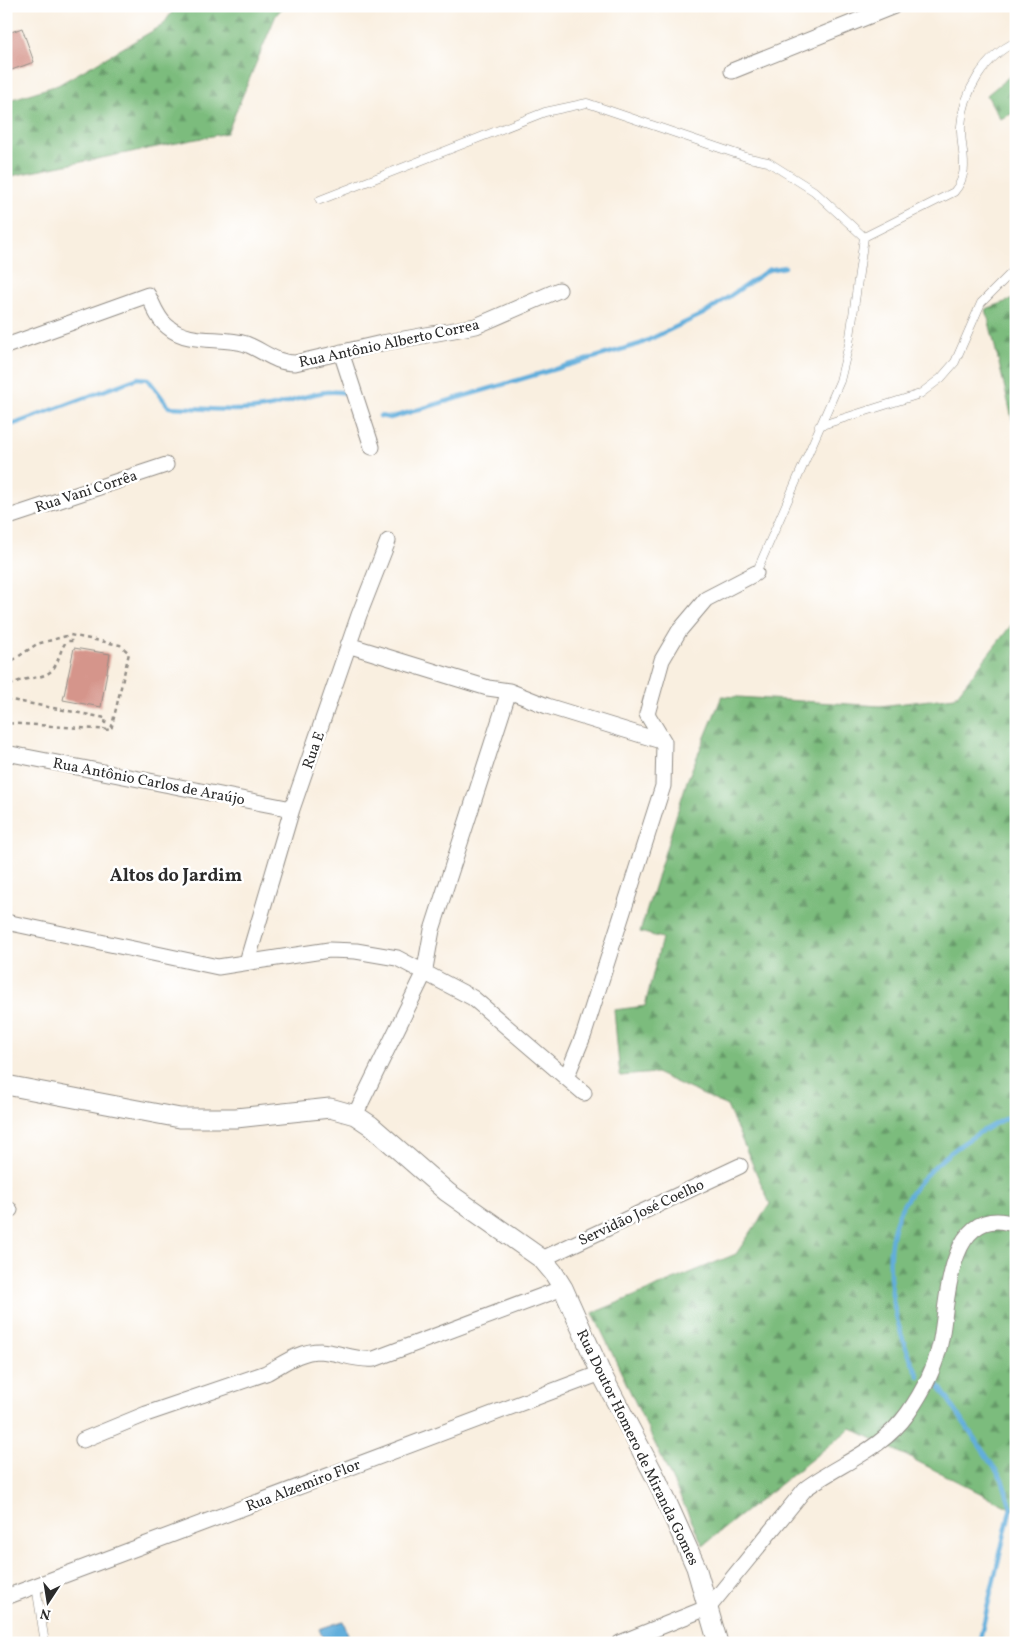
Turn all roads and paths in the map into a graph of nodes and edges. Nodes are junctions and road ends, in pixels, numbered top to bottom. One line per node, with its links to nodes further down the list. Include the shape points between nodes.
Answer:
1 (894, 6): 3 (street)
2 (1016, 42): 5 (lane, via 1003,48 985,66 966,102 962,126 965,169 962,182 954,192)
3 (732, 71)
4 (320, 200): 5 (lane, via 545,112 587,103 768,162 814,191)
5 (864, 237): 10 (lane, via 840,381)
6 (1016, 268): 10 (lane, via 981,303 955,362 941,378 920,394)
7 (559, 290): 9 (street, Rua Antônio Alberto Correa, via 476,326)
8 (6, 346): 9 (street, Rua Antônio Alberto Correa, via 148,295 166,327 192,338 246,344 284,363)
9 (342, 352): 11 (street)
10 (820, 426): 15 (lane)
11 (372, 447)
12 (166, 465): 13 (street, Rua Vani Corrêa)
13 (6, 518)
14 (388, 542): 17 (street, Rua E)
15 (756, 573): 24 (street, via 706,599 679,631 662,660 647,714)
16 (73, 641): 20 (path, via 67,641 63,646 56,666 48,674 19,680 8,687)
17 (348, 645): 19 (street); 26 (street, Rua E)
18 (6, 665): 23 (path, via 36,644 70,635 125,648 129,653 114,723 111,730)
19 (508, 692): 24 (street); 29 (street, via 432,930)
20 (6, 693)
21 (6, 699): 23 (path, via 106,718)
22 (6, 724): 23 (path)
23 (104, 729)
24 (664, 742): 30 (street, via 663,786 584,1034)
25 (6, 753): 26 (street, Rua Antônio Carlos de Araújo)
26 (292, 809): 28 (street, Rua E)
27 (6, 922): 28 (street, via 218,967)
28 (247, 962): 29 (street, via 329,950 356,951 397,958)
29 (424, 974): 30 (street, via 472,998); 33 (street)
30 (566, 1078): 32 (street)
31 (6, 1085): 33 (street, via 180,1118 236,1118 330,1108)
32 (584, 1093)
33 (355, 1115): 36 (street, Rua Doutor Homero de Miranda Gomes, via 463,1204)
34 (740, 1166): 36 (street, Servidão José Coelho)
35 (1016, 1224): 42 (street, via 997,1221 981,1224 960,1246 940,1345 925,1385 907,1414 878,1444 806,1489)
36 (542, 1259): 37 (street, Rua Doutor Homero de Miranda Gomes)
37 (563, 1288): 38 (street, Rua Doutor Homero de Miranda Gomes); 39 (street, via 374,1359 319,1351 304,1354 266,1373 146,1414)
38 (601, 1373): 40 (street, Rua Alzemiro Flor); 42 (street, Rua Doutor Homero de Miranda Gomes, via 657,1480 696,1567)
39 (83, 1440)
40 (36, 1586): 41 (street, Rua Alzemiro Flor); 43 (lane)
41 (6, 1598)
42 (709, 1607): 44 (street); 45 (street, Rua Doutor Homero de Miranda Gomes)
43 (45, 1643)
44 (620, 1643)
45 (718, 1643)

